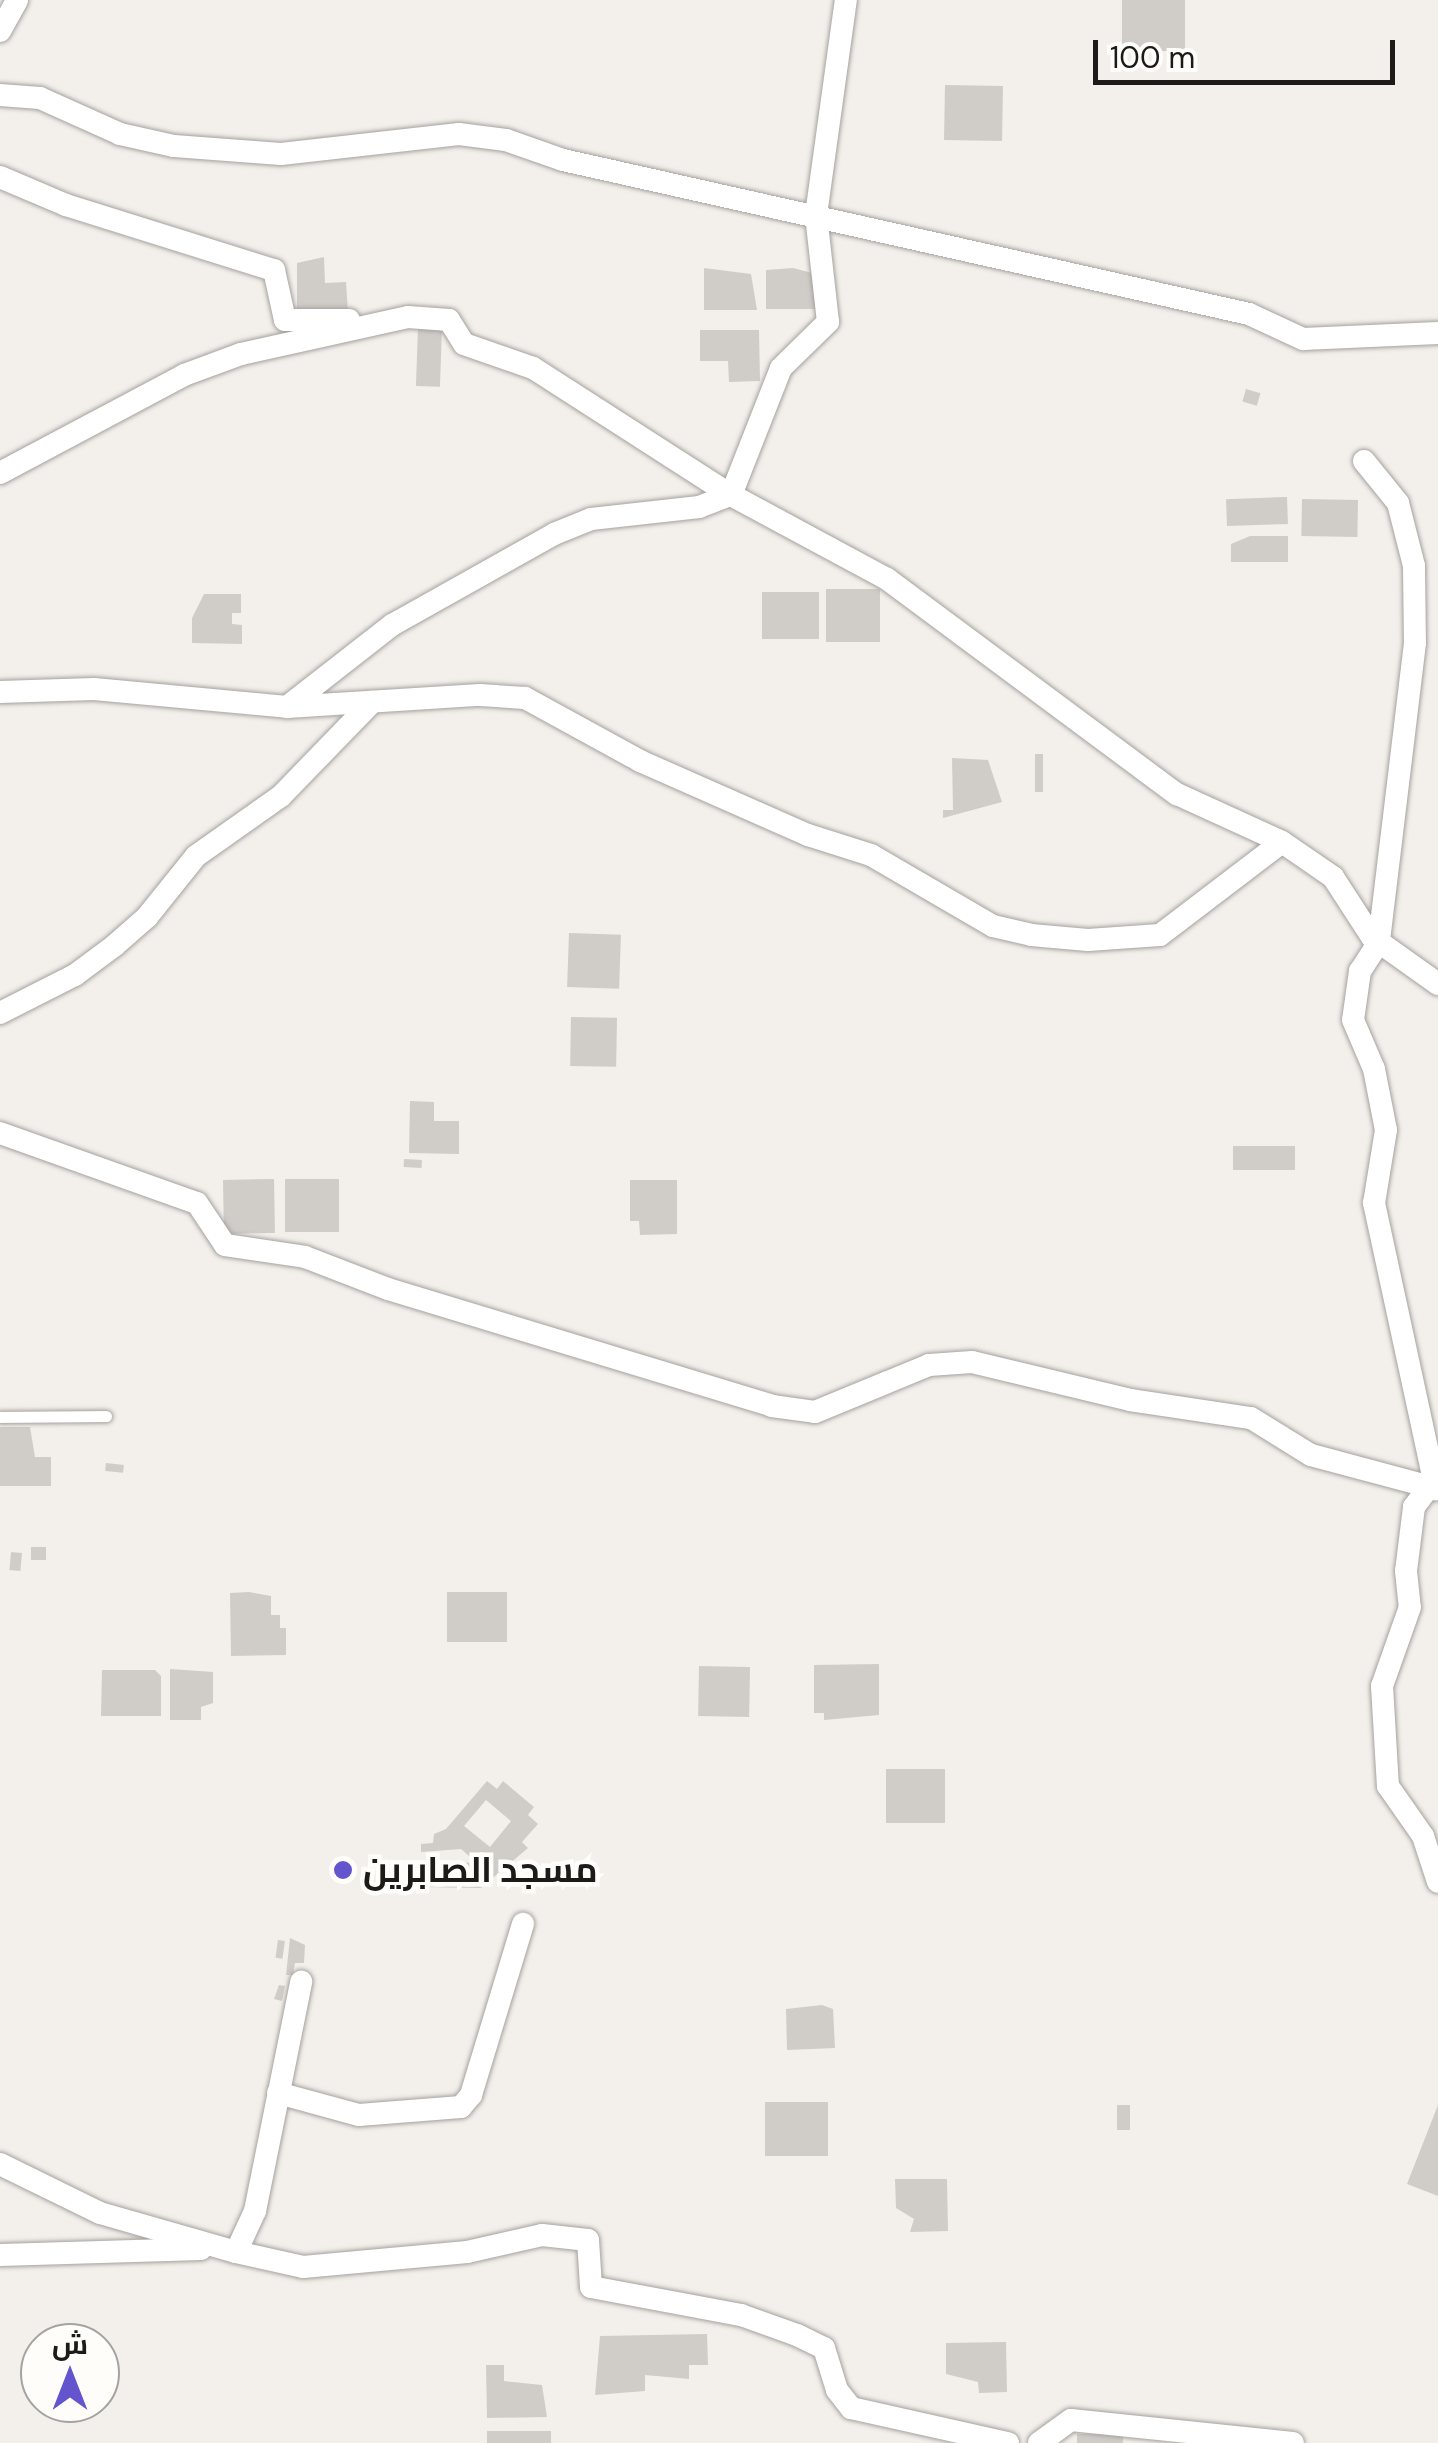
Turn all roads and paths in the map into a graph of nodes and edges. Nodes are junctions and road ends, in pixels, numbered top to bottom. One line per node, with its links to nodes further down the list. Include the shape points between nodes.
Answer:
1 (17, 0): 3 (street)
2 (846, 0): 6 (street)
3 (0, 31)
4 (0, 95): 6 (street, via 40,98 120,134 174,146 281,154 460,134 506,140 563,160)
5 (0, 177): 7 (street, via 66,205 274,270 285,320)
6 (816, 214): 8 (street, via 1249,314 1303,339); 11 (street, via 828,322 780,368)
7 (372, 323): 10 (street, via 184,374); 11 (street, via 449,320 464,344 534,368)
8 (1438, 333)
9 (1364, 461): 16 (street, via 1398,503 1414,566 1416,644)
10 (0, 473)
11 (731, 495): 14 (street, via 699,508 591,519 554,534 392,625); 15 (street, via 887,580 1177,794)
12 (0, 692): 14 (street, via 94,689)
13 (372, 702): 14 (street); 15 (street, via 525,698 640,761 792,829 872,855 980,920 1031,935 1160,935); 18 (street, via 282,796 196,856 148,917 114,946 76,975)
14 (287, 707)
15 (1282, 842): 16 (street, via 1333,877)
16 (1379, 942): 17 (street); 22 (street, via 1360,971 1353,1020 1374,1069 1386,1130 1374,1203)
17 (1438, 984)
18 (0, 1013)
19 (0, 1134): 22 (street, via 197,1203 225,1245 305,1257 388,1289 772,1406 815,1412 929,1365 972,1362 1130,1400 1251,1418 1311,1456)
20 (106, 1416): 21 (lane)
21 (0, 1417)
22 (1434, 1488): 23 (street, via 1414,1507 1406,1571 1410,1607 1382,1686 1388,1786 1422,1836)
23 (1438, 1882)
24 (524, 1924): 26 (street, via 471,2095 461,2107 358,2115)
25 (300, 1982): 26 (street)
26 (278, 2093): 28 (street, via 255,2212)
27 (0, 2164): 28 (street, via 100,2214)
28 (228, 2250): 29 (street); 30 (street, via 304,2267 467,2252 542,2234 588,2240 592,2287 741,2315 796,2335 824,2348 837,2390 851,2408)
29 (0, 2256)
30 (1008, 2443)
31 (1040, 2443): 32 (street, via 1071,2420)
32 (1294, 2443)

